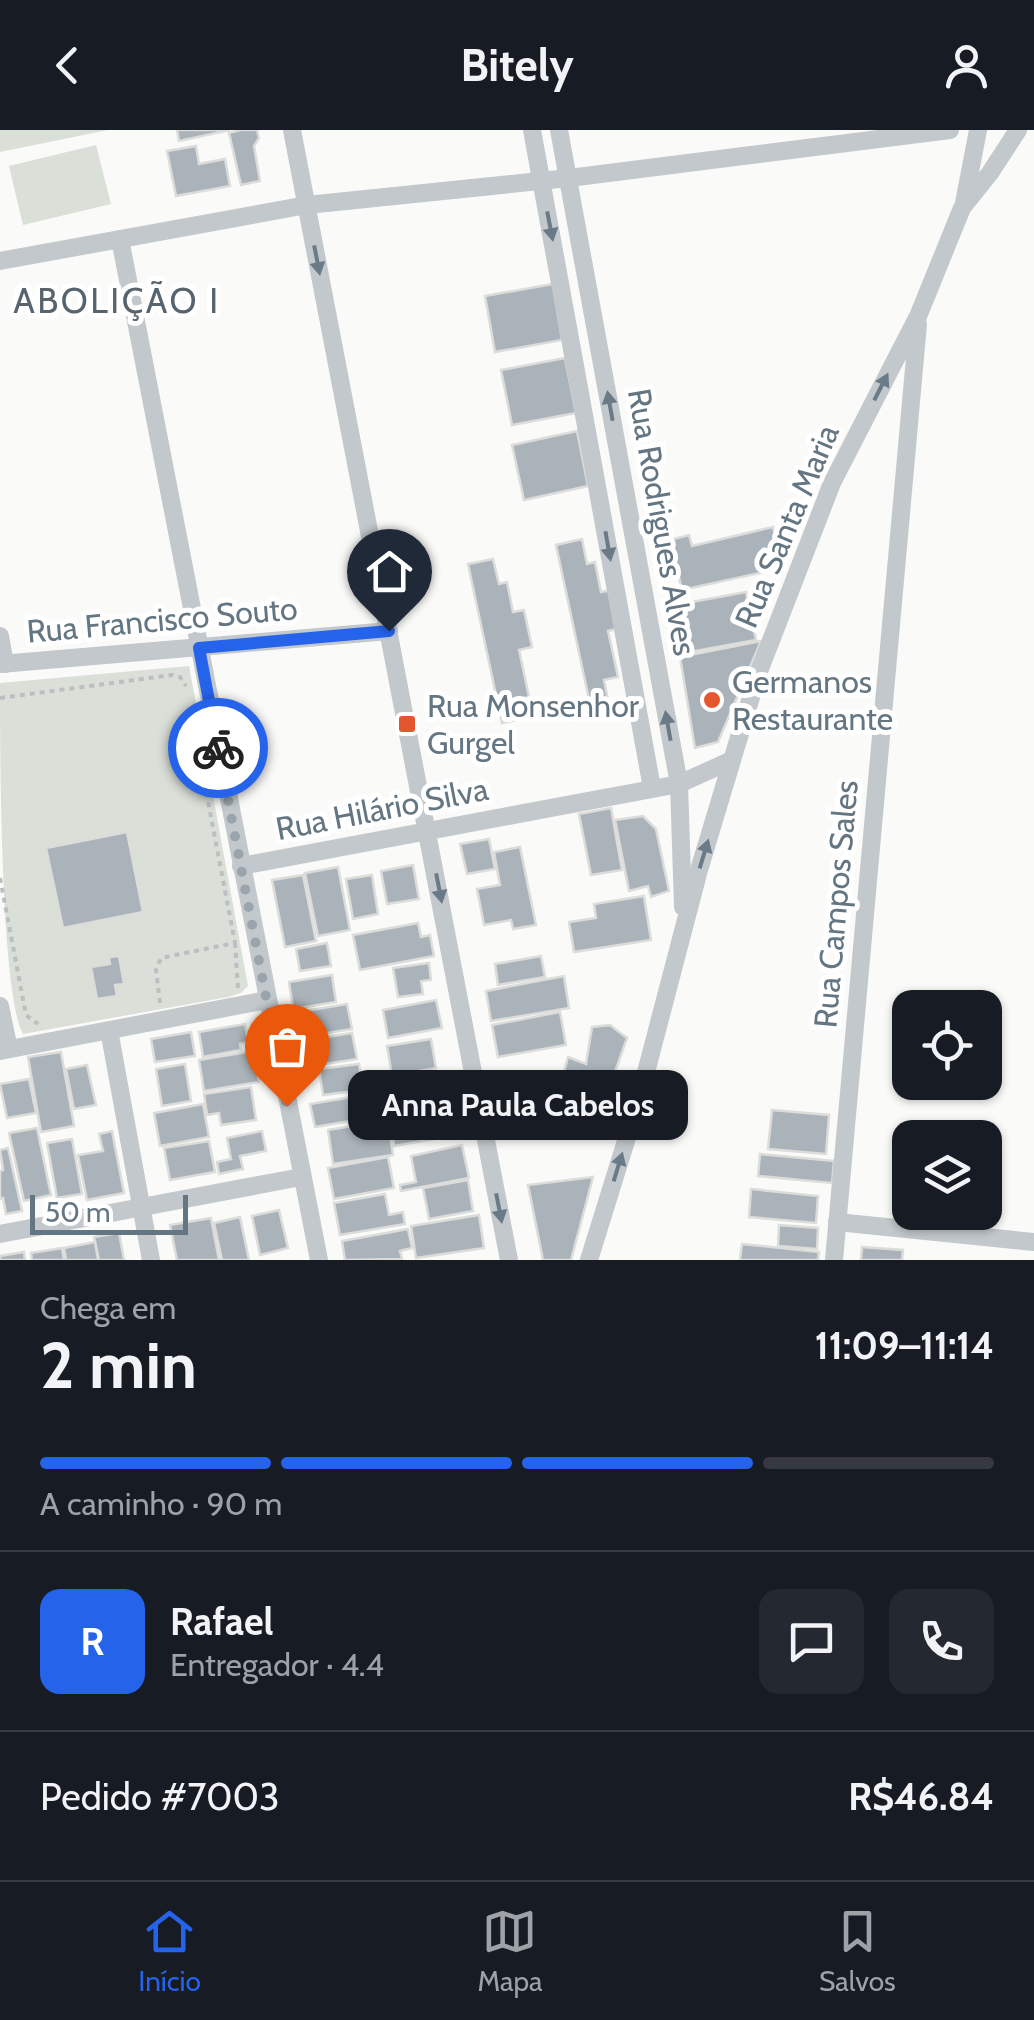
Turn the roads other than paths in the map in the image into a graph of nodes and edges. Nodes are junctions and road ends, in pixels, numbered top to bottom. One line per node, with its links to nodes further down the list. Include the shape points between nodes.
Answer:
1 (292, 130): 9 (street)
2 (532, 130): 8 (street, Rua Rodrigues Alves)
3 (560, 130): 7 (street, Rua Rodrigues Alves)
4 (950, 130): 7 (street)
5 (978, 130): 10 (street)
6 (1018, 130): 10 (street, Rua Santa Maria)
7 (569, 178): 8 (street); 19 (street, Rua Rodrigues Alves, one-way to 7)
8 (542, 181): 9 (street); 20 (street, Rua Rodrigues Alves, one-way to 20)
9 (306, 204): 11 (street); 14 (street, one-way to 14)
10 (962, 208): 13 (street, Rua Santa Maria)
11 (120, 239): 12 (street); 16 (street)
12 (0, 261)
13 (918, 314): 18 (street, Rua Santa Maria, one-way to 13, via 832,483); 30 (street, Rua Campos Sales)
14 (389, 631): 16 (street, Rua Francisco Souto); 21 (street)
15 (0, 636): 17 (street)
16 (199, 648): 17 (street, Rua Francisco Souto); 22 (street)
17 (2, 664)
18 (732, 760): 19 (street, Rua Hilário Silva); 23 (street, Rua Santa Maria, one-way to 18)
19 (678, 784): 20 (street, Rua Hilário Silva); 23 (street, Rua Rodrigues Alves)
20 (652, 788): 21 (street, Rua Hilário Silva)
21 (428, 831): 22 (street, Rua Hilário Silva); 35 (street, one-way to 35)
22 (241, 866): 24 (street)
23 (684, 928): 36 (street, Rua Santa Maria, one-way to 23)
24 (267, 1000): 26 (street); 28 (street)
25 (0, 1006): 27 (street)
26 (109, 1030): 27 (street); 29 (street)
27 (4, 1050)
28 (301, 1177): 29 (street); 34 (street)
29 (142, 1207): 31 (street); 33 (street)
30 (837, 1222): 32 (street); 37 (street, Rua Campos Sales)
31 (0, 1234)
32 (1034, 1242): 38 (street)
33 (151, 1260)
34 (319, 1260)
35 (509, 1260)
36 (589, 1260)
37 (834, 1260)
38 (1032, 1260)

